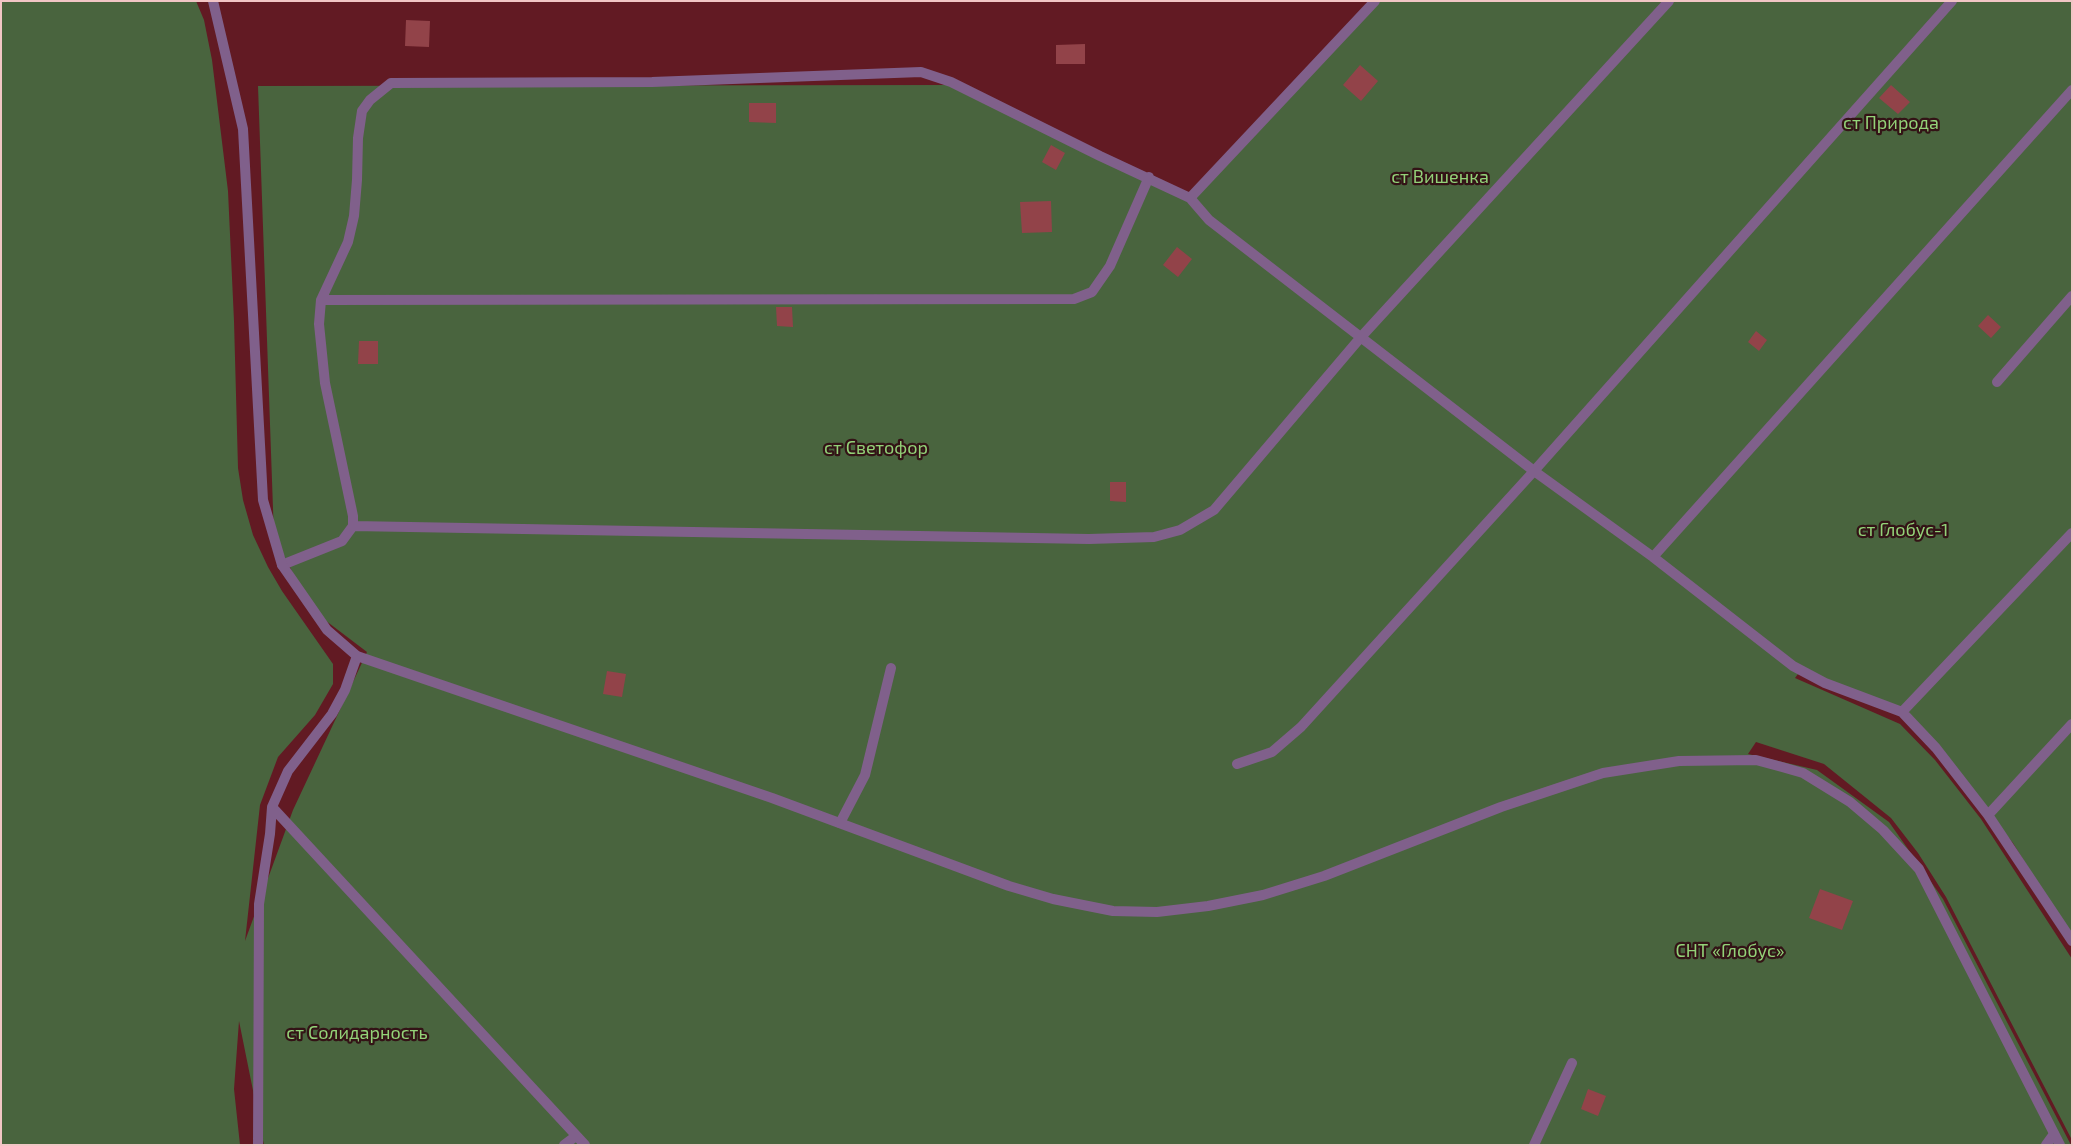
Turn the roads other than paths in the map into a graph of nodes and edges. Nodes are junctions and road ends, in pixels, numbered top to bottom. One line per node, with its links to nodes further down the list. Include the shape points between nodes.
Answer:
1 (213, 1): 16 (street, via 243,129 263,500)
2 (1375, 1): 7 (street)
3 (1669, 1): 10 (street)
4 (1952, 1): 12 (street)
5 (2072, 90): 15 (street)
6 (1148, 178): 7 (street); 9 (street, via 1110,266 1092,292 1074,299); 9 (street, via 951,82 921,72 652,82 391,83 362,111 354,216 348,242)
7 (1190, 198): 10 (street, via 1209,220)
8 (2072, 296): 11 (street)
9 (321, 300): 13 (street, via 319,324 325,383)
10 (1361, 337): 12 (street); 13 (street, via 1214,510 1180,530 1154,536 1079,539)
11 (1997, 382)
12 (1534, 471): 15 (street); 21 (street, via 1301,727 1272,752)
13 (353, 526): 16 (street, via 342,541)
14 (2072, 533): 19 (street)
15 (1653, 557): 19 (street, via 1793,666 1825,683)
16 (282, 565): 17 (street, via 327,630)
17 (356, 656): 22 (street, via 345,690 332,714 288,771); 24 (street)
18 (891, 668): 24 (street, via 865,775)
19 (1902, 712): 23 (street, via 1936,748)
20 (2072, 724): 23 (street)
21 (1237, 764)
22 (272, 807): 28 (street); 29 (street, via 259,904)
23 (1988, 815): 25 (street)
24 (840, 823): 27 (street, via 1008,886 1053,899 1113,911 1157,912 1263,896 1324,876 1501,807 1604,773 1679,762 1756,760 1803,773 1850,802 1883,830 1919,869)
25 (2072, 942)
26 (1572, 1062): 32 (street)
27 (2054, 1134): 33 (street); 34 (street)
28 (576, 1136): 30 (street); 31 (street)
29 (258, 1145)
30 (564, 1145)
31 (585, 1145)
32 (1534, 1145)
33 (2046, 1145)
34 (2060, 1145)

